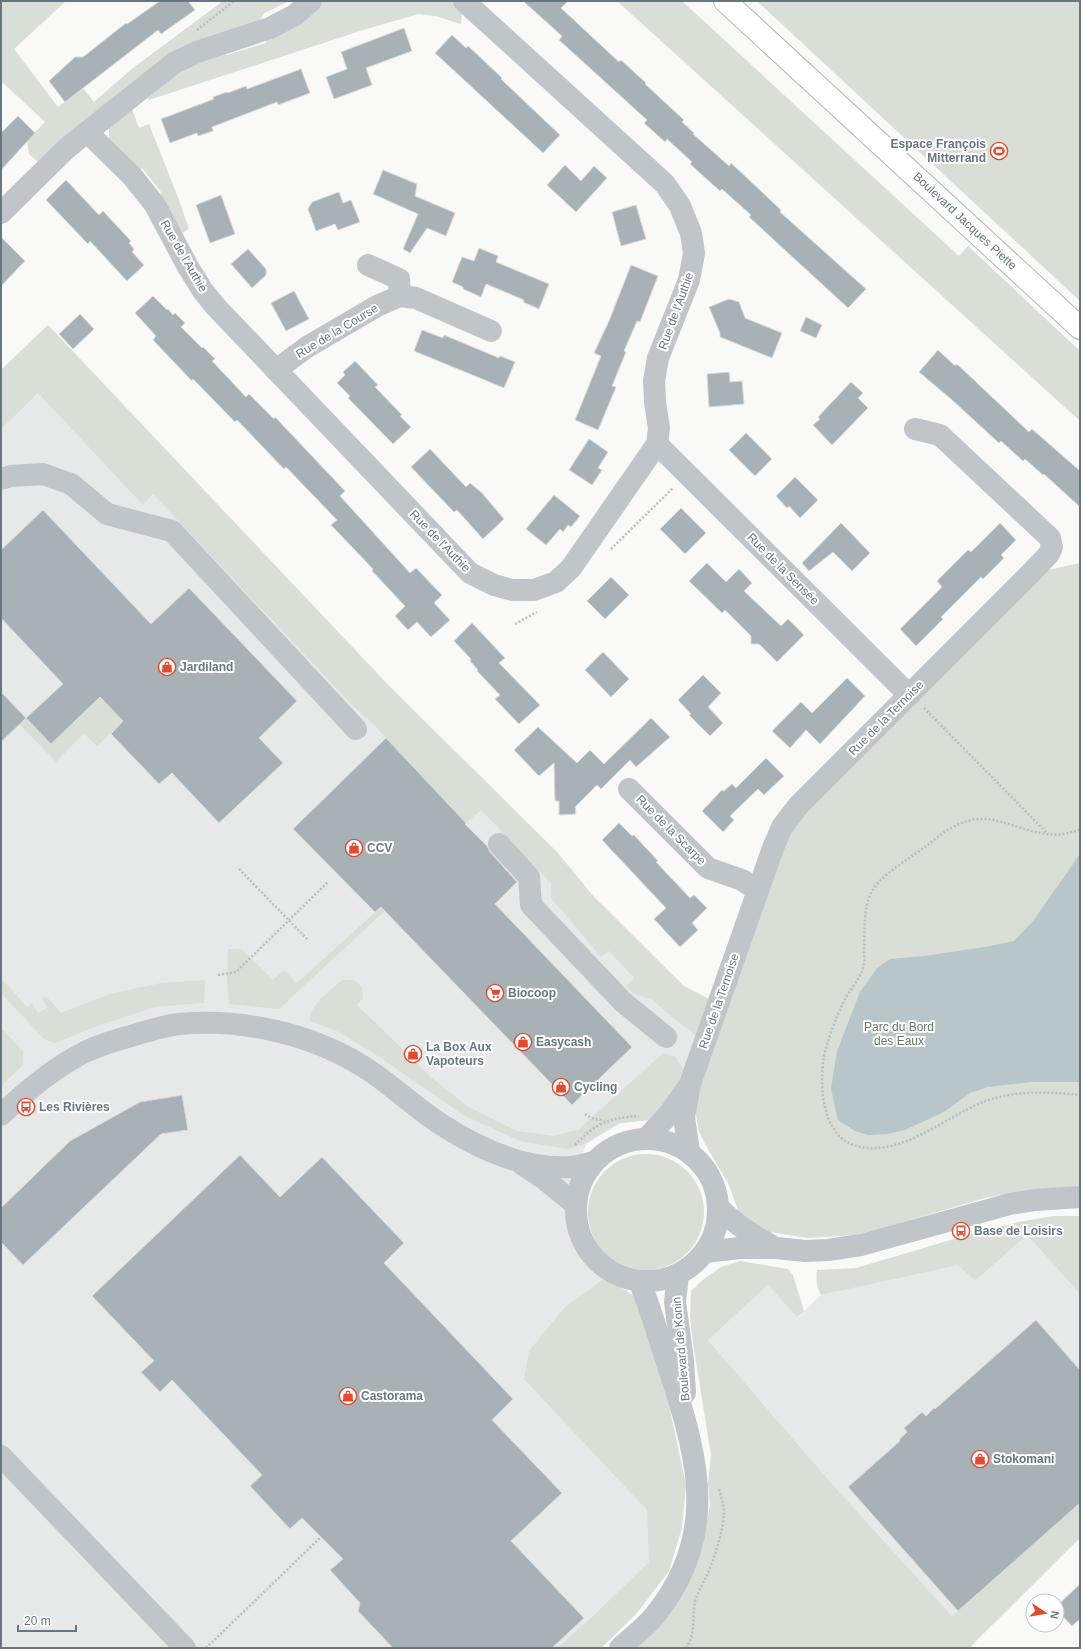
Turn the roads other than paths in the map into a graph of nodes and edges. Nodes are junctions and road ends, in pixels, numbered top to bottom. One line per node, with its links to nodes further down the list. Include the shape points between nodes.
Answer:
1 (311, 1): 4 (street, via 294,15 270,28 197,52 174,63)
2 (464, 1): 12 (street, Rue de l'Authie, via 665,184 680,206 691,233 694,253 689,280 658,358 654,381 659,428)
3 (725, 1): 8 (main road, Boulevard Jacques Piette)
4 (87, 132): 5 (street, via 66,149); 10 (street, Rue de l'Authie, via 132,176 155,205 203,291)
5 (1, 213)
6 (368, 265): 7 (street, via 399,279)
7 (400, 296): 9 (street, via 416,298); 10 (street, Rue de la Course, via 377,306 307,347)
8 (1080, 328)
9 (491, 331)
10 (276, 370): 12 (street, Rue de l'Authie, via 470,573 494,585 512,590 534,590 556,582 571,568)
11 (915, 429): 14 (street, Rue de la Ternoise, via 940,435 1050,538 1052,547 1049,554)
12 (657, 444): 14 (street, Rue de la Sensée)
13 (1, 479): 15 (street, via 43,474 71,484 107,514 172,531)
14 (915, 700): 18 (street, Rue de la Ternoise, via 798,806 782,827)
15 (356, 729)
16 (629, 789): 18 (street, Rue de la Scarpe, via 708,868 742,880)
17 (499, 844): 19 (street, via 529,877 531,906 623,1002)
18 (757, 890): 20 (street, Rue de la Ternoise)
19 (666, 1037)
20 (690, 1084): 22 (street, Rue de la Ternoise, via 670,1113); 23 (street, Rue de la Ternoise, via 684,1117)
21 (1, 1115): 24 (street, via 32,1086 50,1074 85,1052 115,1040 178,1024 240,1025 307,1040 346,1056 464,1138)
22 (647, 1138): 23 (street, via 669,1142); 25 (street, via 620,1143)
23 (689, 1152): 28 (street, via 704,1167 714,1186)
24 (515, 1160): 25 (street, via 557,1167 572,1167); 27 (street, via 543,1178)
25 (593, 1162): 27 (street, via 581,1182)
26 (1080, 1197): 29 (street, via 1010,1204 861,1245 805,1251)
27 (575, 1204): 32 (street, via 579,1233 590,1254 616,1275)
28 (718, 1207): 29 (street, via 744,1230); 30 (street, via 716,1231)
29 (776, 1248): 30 (street, via 739,1248)
30 (705, 1252): 31 (street, via 693,1265)
31 (678, 1275): 32 (street, via 657,1282); 33 (street, Boulevard de Konin, via 675,1302 683,1361)
32 (640, 1283): 33 (street, Boulevard de Konin)
33 (687, 1424): 36 (street, Boulevard de Konin, via 695,1465 698,1507 696,1528 688,1556 676,1583 655,1615)
34 (1, 1456): 35 (street)
35 (185, 1648)
36 (620, 1648)

